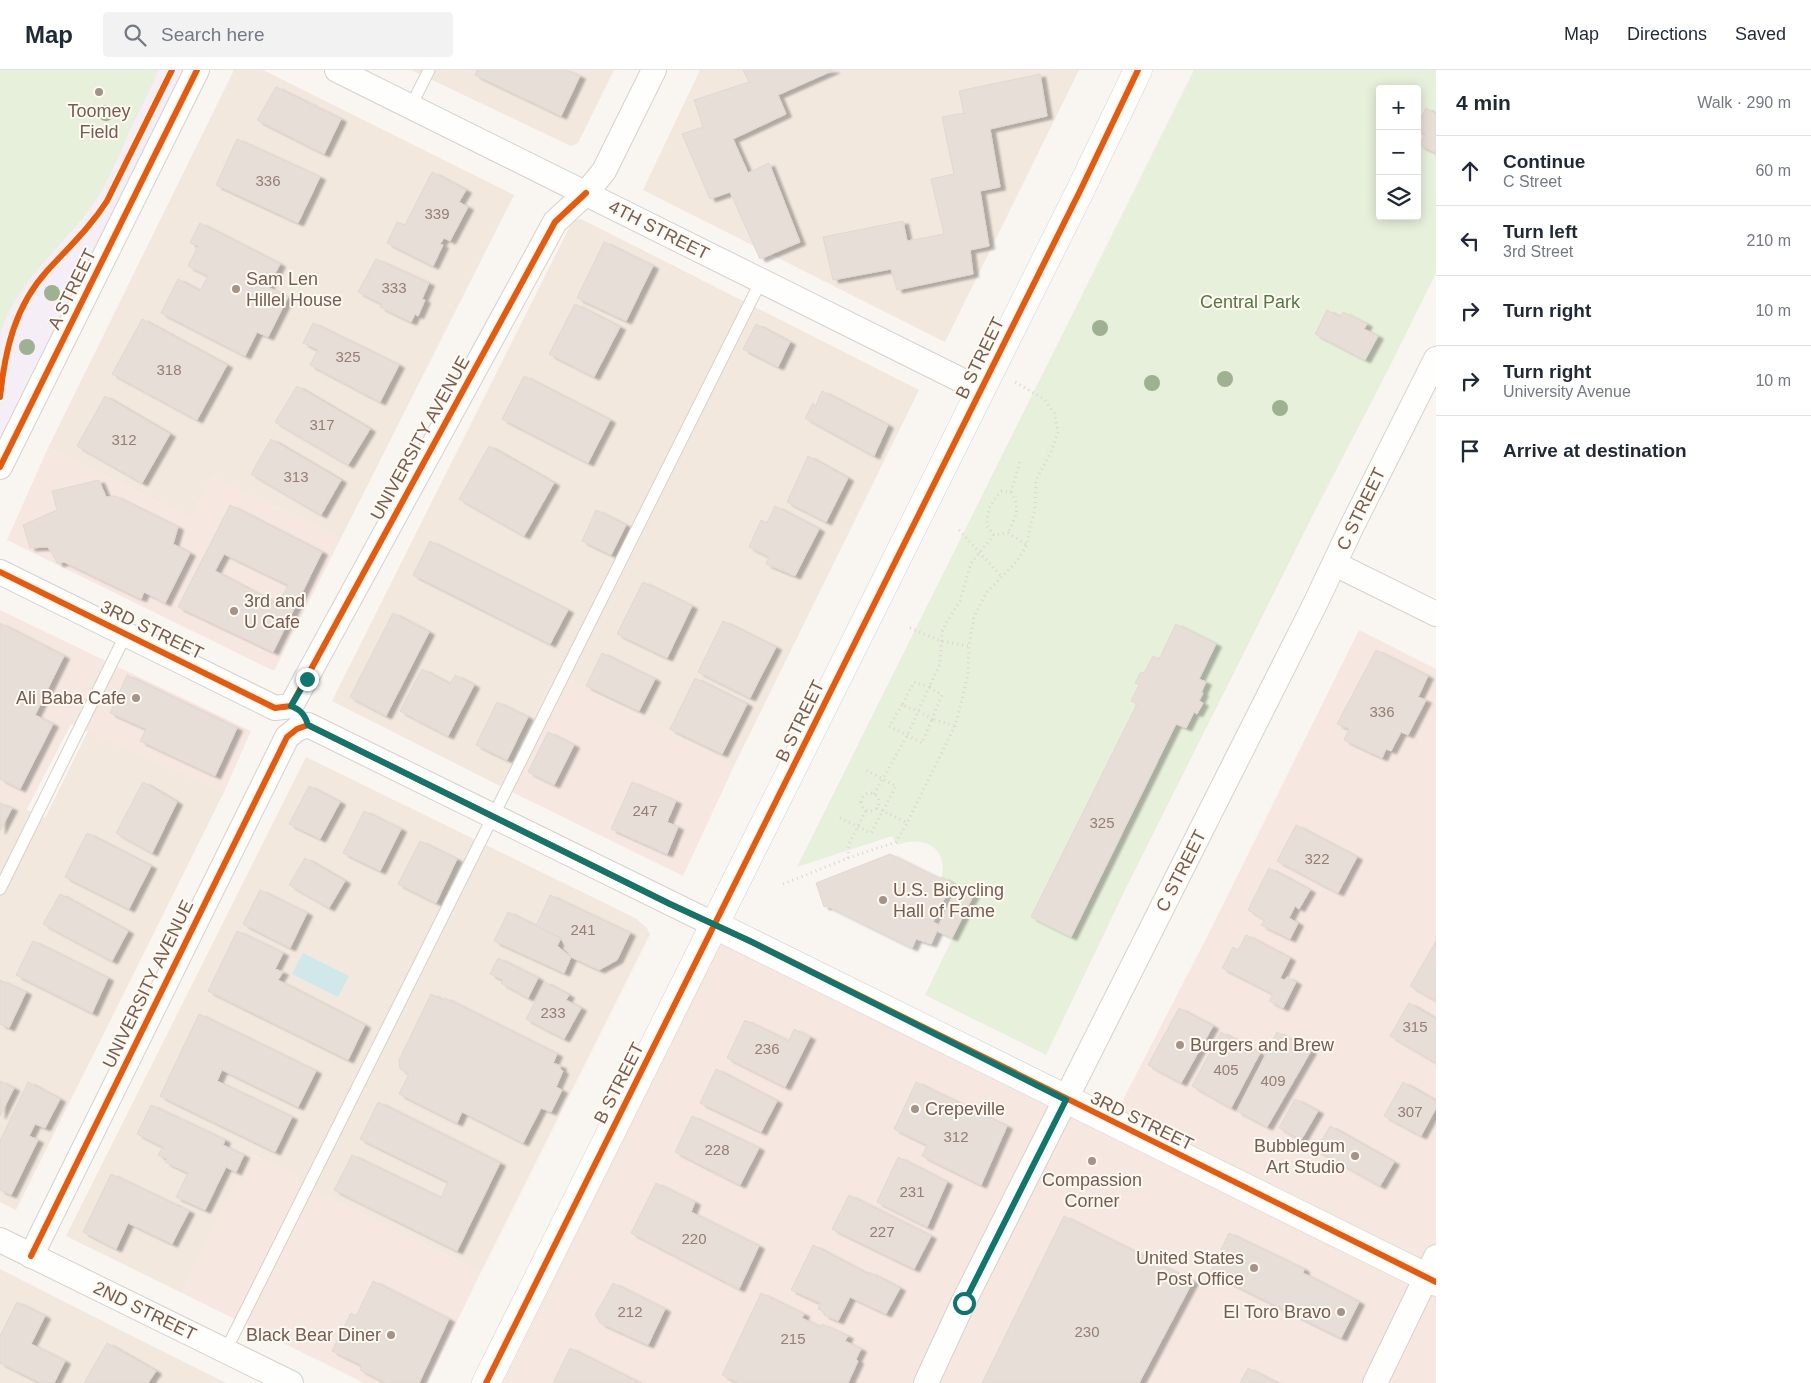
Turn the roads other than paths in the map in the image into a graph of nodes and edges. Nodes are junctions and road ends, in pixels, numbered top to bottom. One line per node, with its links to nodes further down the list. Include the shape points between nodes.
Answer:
1 (197, 70): 11 (street, A STREET)
2 (337, 70): 6 (street, 4TH STREET)
3 (429, 70): 6 (lane)
4 (654, 70): 7 (street, UNIVERSITY AVENUE, via 604,171)
5 (1133, 74): 10 (street, B STREET, via 1085,181)
6 (410, 106): 7 (street, 4TH STREET)
7 (586, 193): 8 (street, 4TH STREET); 16 (street, UNIVERSITY AVENUE, via 555,222)
8 (761, 281): 10 (street, 4TH STREET); 18 (lane)
9 (1436, 359): 12 (street, C STREET)
10 (986, 380): 20 (street, B STREET)
11 (0, 467)
12 (1335, 564): 14 (street); 21 (street, C STREET)
13 (0, 572): 15 (street, 3RD STREET)
14 (1436, 614)
15 (126, 634): 16 (street, 3RD STREET, via 275,708); 19 (lane)
16 (291, 706)
17 (297, 729): 18 (street, 3RD STREET, via 308,725); 23 (street, UNIVERSITY AVENUE, via 287,737)
18 (493, 817): 20 (street, 3RD STREET); 25 (lane)
19 (0, 889)
20 (715, 925): 21 (street, 3RD STREET); 27 (street, B STREET)
21 (1066, 1100): 24 (street, 3RD STREET); 28 (street, C STREET)
22 (0, 1240): 23 (street, 2ND STREET)
23 (31, 1256): 25 (street, 2ND STREET)
24 (1433, 1272): 29 (street)
25 (226, 1350): 26 (street, 2ND STREET)
26 (290, 1383)
27 (486, 1383)
28 (926, 1383)
29 (1375, 1383)

